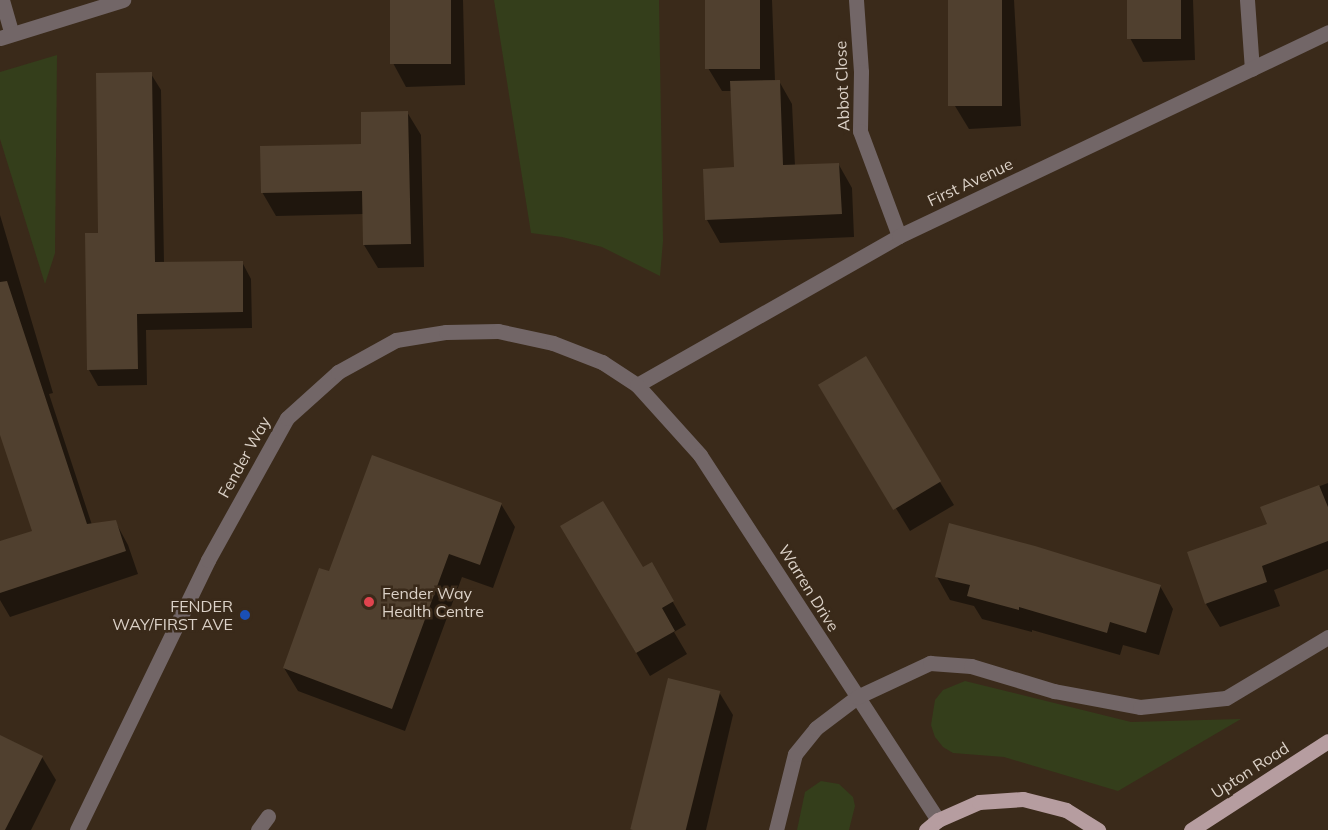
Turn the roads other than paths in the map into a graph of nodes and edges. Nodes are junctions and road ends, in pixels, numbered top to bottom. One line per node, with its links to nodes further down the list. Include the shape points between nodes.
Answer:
1 (2, 0): 6 (street)
2 (123, 0): 6 (street)
3 (856, 0): 8 (street, Abbot Close, via 860,131)
4 (1247, 0): 7 (street)
5 (1328, 32): 7 (street, First Avenue)
6 (6, 36)
7 (1252, 69): 8 (street, First Avenue)
8 (899, 236): 9 (street, First Avenue)
9 (637, 385): 11 (street, Warren Drive, via 700,455); 15 (street, Fender Way, via 602,362 553,343 498,331 446,332 396,340 338,372 287,418 208,560)
10 (1328, 637): 11 (street, via 1226,698 1140,707 1054,691 971,666 930,663)
11 (857, 697): 14 (street, Warren Drive); 17 (street, via 816,728 795,754)
12 (1328, 741): 20 (main road, Upton Road)
13 (268, 816): 16 (street)
14 (938, 820): 18 (main road); 19 (main road, via 979,802 1023,799 1066,810)
15 (77, 830)
16 (258, 830)
17 (776, 830)
18 (926, 830)
19 (1098, 830)
20 (1191, 830)

